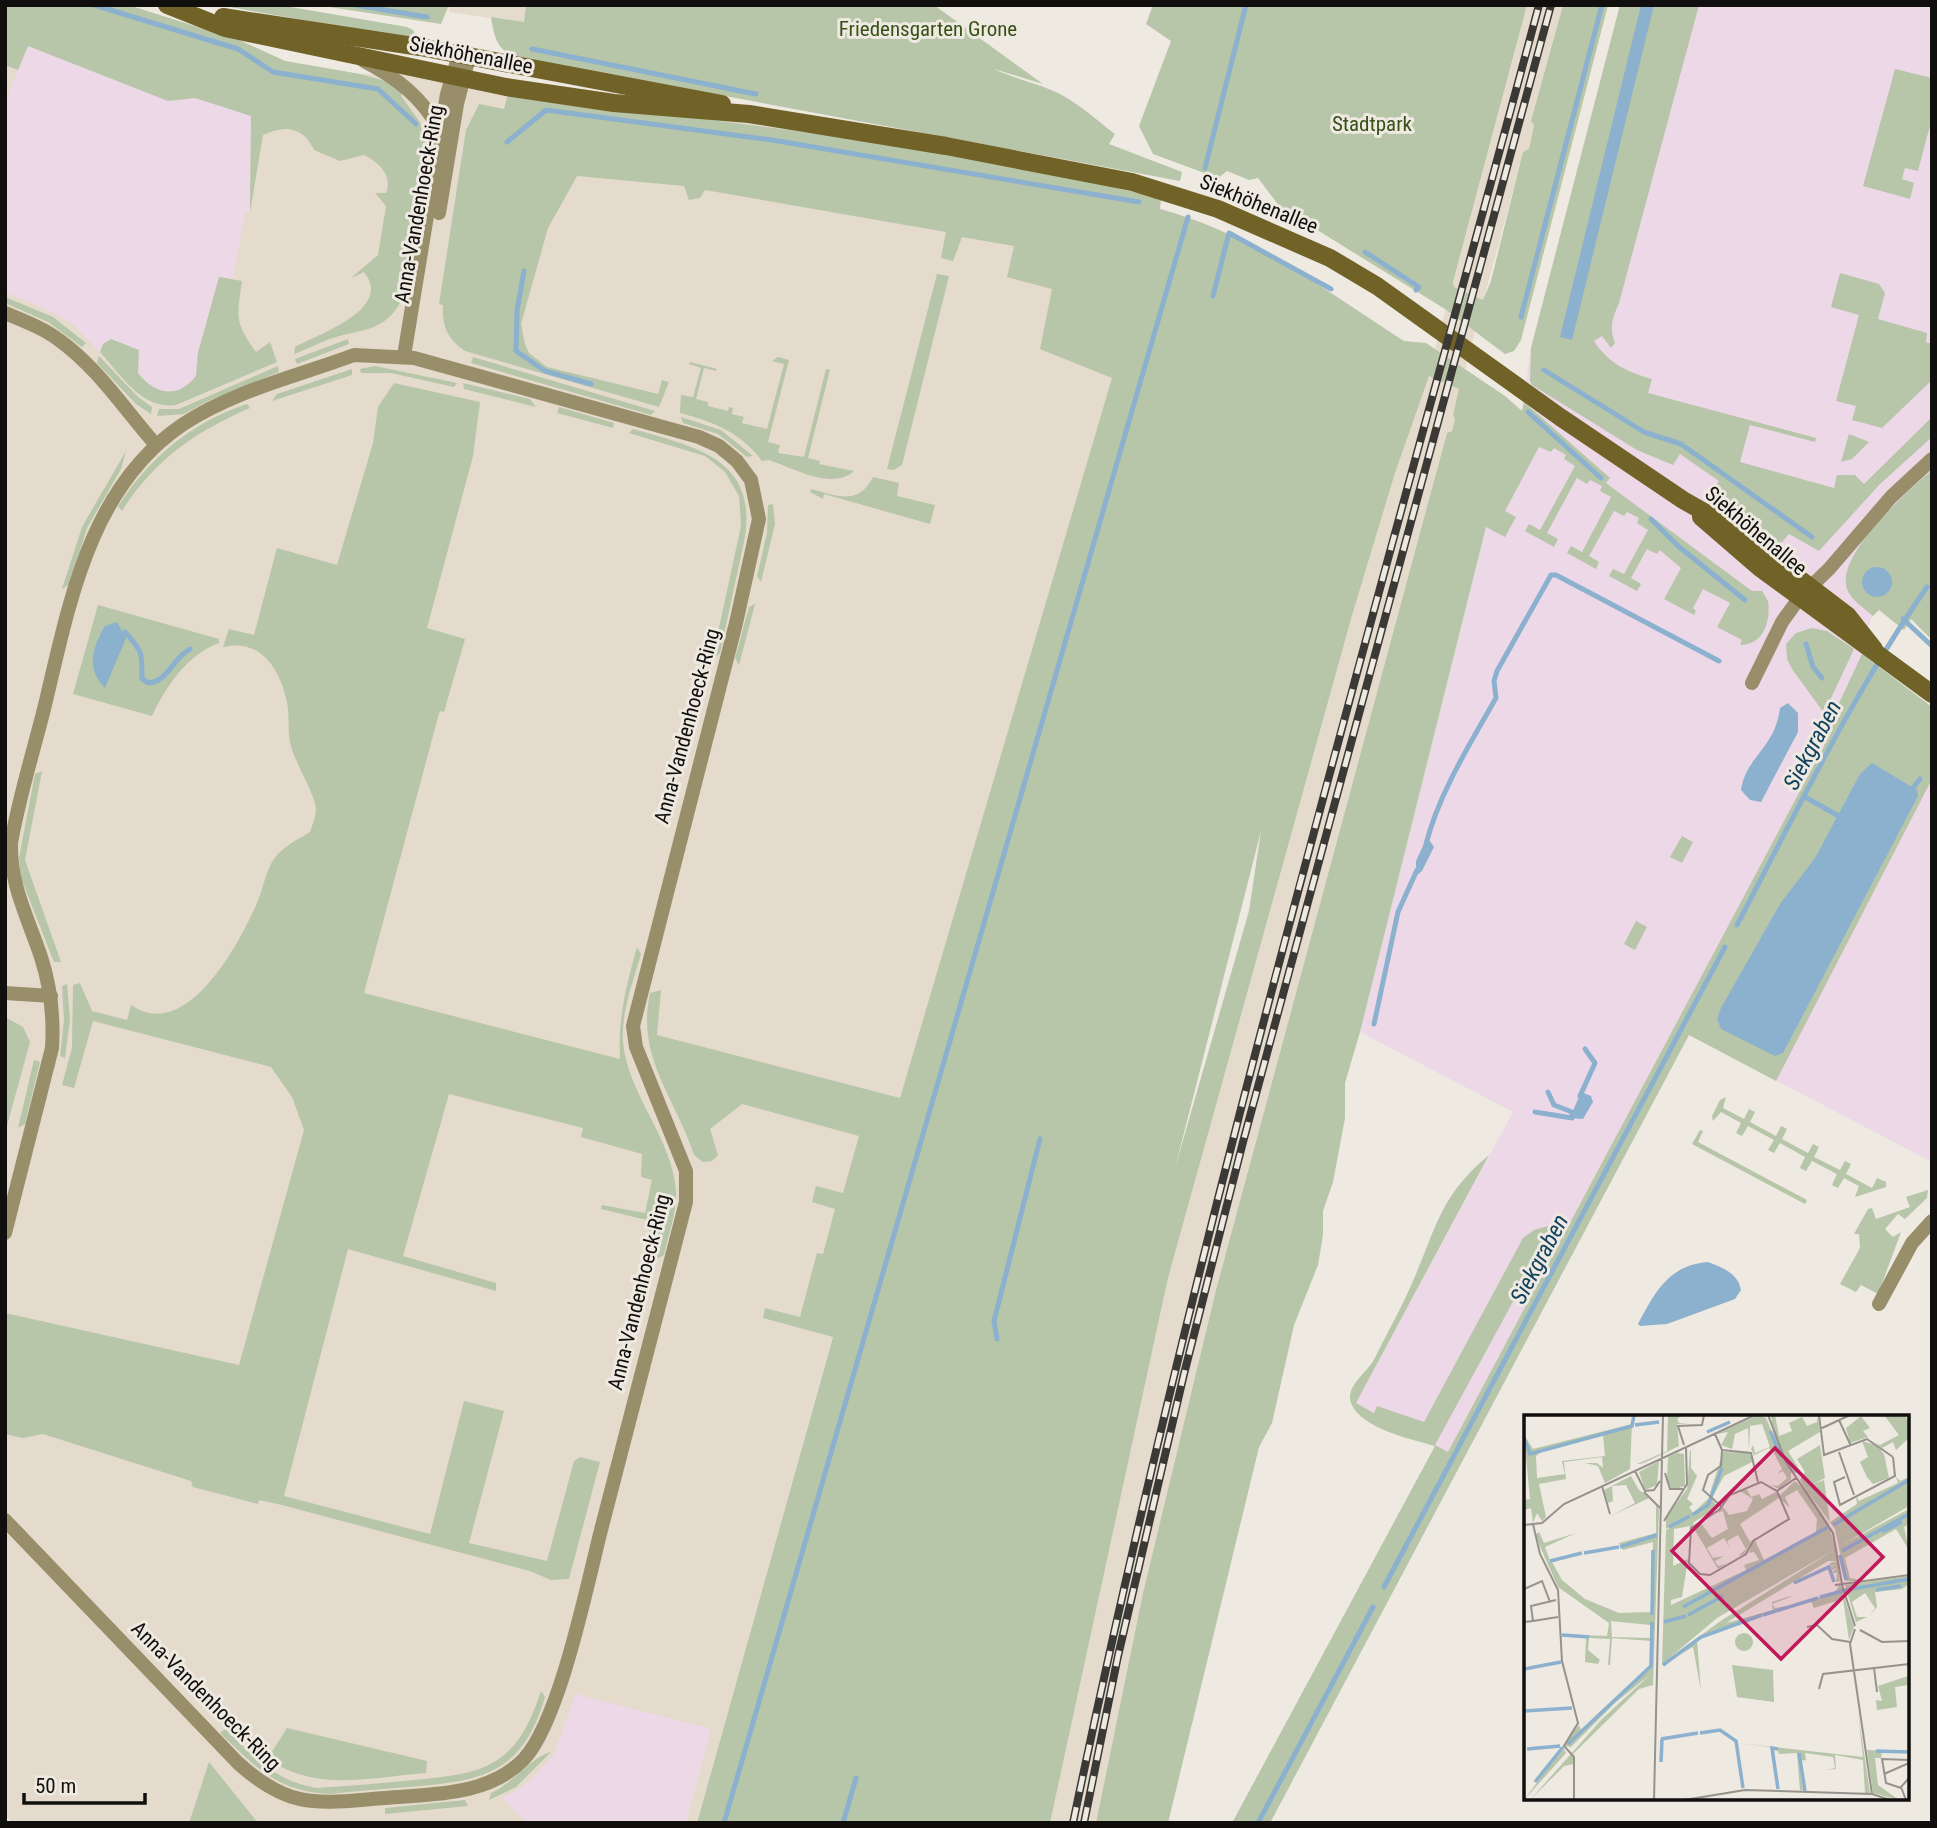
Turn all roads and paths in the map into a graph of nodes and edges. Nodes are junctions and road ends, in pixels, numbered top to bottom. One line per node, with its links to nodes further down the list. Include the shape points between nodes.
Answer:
1 (167, 5): 2 (main road, Siekhöhenallee)
2 (190, 13): 3 (main road, Siekhöhenallee, via 225,28); 4 (main road, Siekhöhenallee)
3 (354, 56): 5 (main road, Siekhöhenallee); 7 (street, Anna-Vandenhoeck-Ring, via 412,90)
4 (464, 56): 5 (street, Anna-Vandenhoeck-Ring); 6 (main road, Siekhöhenallee, via 699,99)
5 (458, 76): 6 (main road, Siekhöhenallee, via 614,103); 7 (street, Anna-Vandenhoeck-Ring); 9 (street, Anna-Vandenhoeck-Ring)
6 (749, 114): 12 (main road, Siekhöhenallee, via 1132,182 1278,233 1377,286 1683,500 1734,529)
7 (441, 131): 9 (street, Anna-Vandenhoeck-Ring)
8 (5, 313): 10 (street, via 68,346)
9 (409, 357): 10 (street, Anna-Vandenhoeck-Ring, via 354,355 215,407); 20 (street, Anna-Vandenhoeck-Ring, via 719,446 751,480 759,519 633,1026 636,1047 687,1171 685,1202 550,1713 536,1745 522,1761 478,1786 457,1792 330,1802 287,1797 238,1763)
10 (156, 445): 16 (street, Anna-Vandenhoeck-Ring, via 127,475 103,514 87,553 16,813 10,866)
11 (1932, 459): 12 (street)
12 (1805, 592): 13 (street, Siekhöhenallee, via 1782,622); 14 (main road, Siekhöhenallee, via 1861,643 1869,642)
13 (1752, 682)
14 (1932, 694)
15 (5, 993): 16 (street)
16 (51, 996): 18 (street, Anna-Vandenhoeck-Ring, via 52,1048)
17 (1932, 1222): 19 (street, via 1912,1243)
18 (5, 1233)
19 (1879, 1304)
20 (5, 1520)

